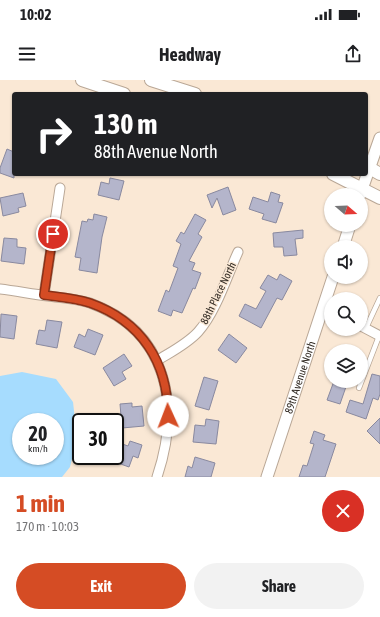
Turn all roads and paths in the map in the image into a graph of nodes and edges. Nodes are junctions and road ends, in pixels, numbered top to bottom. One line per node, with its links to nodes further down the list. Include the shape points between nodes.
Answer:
1 (82, 80): 3 (main road)
2 (151, 80): 4 (main road)
3 (118, 92)
4 (188, 92)
5 (380, 138): 6 (street)
6 (372, 169): 10 (street)
7 (336, 176): 9 (main road)
8 (60, 188): 15 (street)
9 (355, 188)
10 (363, 188)
11 (368, 194): 12 (main road)
12 (380, 198)
13 (238, 252): 21 (street, 88th Place North, via 208,320 185,343)
14 (0, 289): 15 (street)
15 (44, 295): 21 (street, via 88,303 109,311 143,339)
16 (380, 298): 18 (lane)
17 (324, 319): 24 (street, 89th Avenue North)
18 (368, 320)
19 (368, 329): 20 (street)
20 (380, 336): 22 (lane)
21 (158, 360): 23 (street, via 168,401 168,430)
22 (368, 366)
23 (157, 477)
24 (267, 477)

